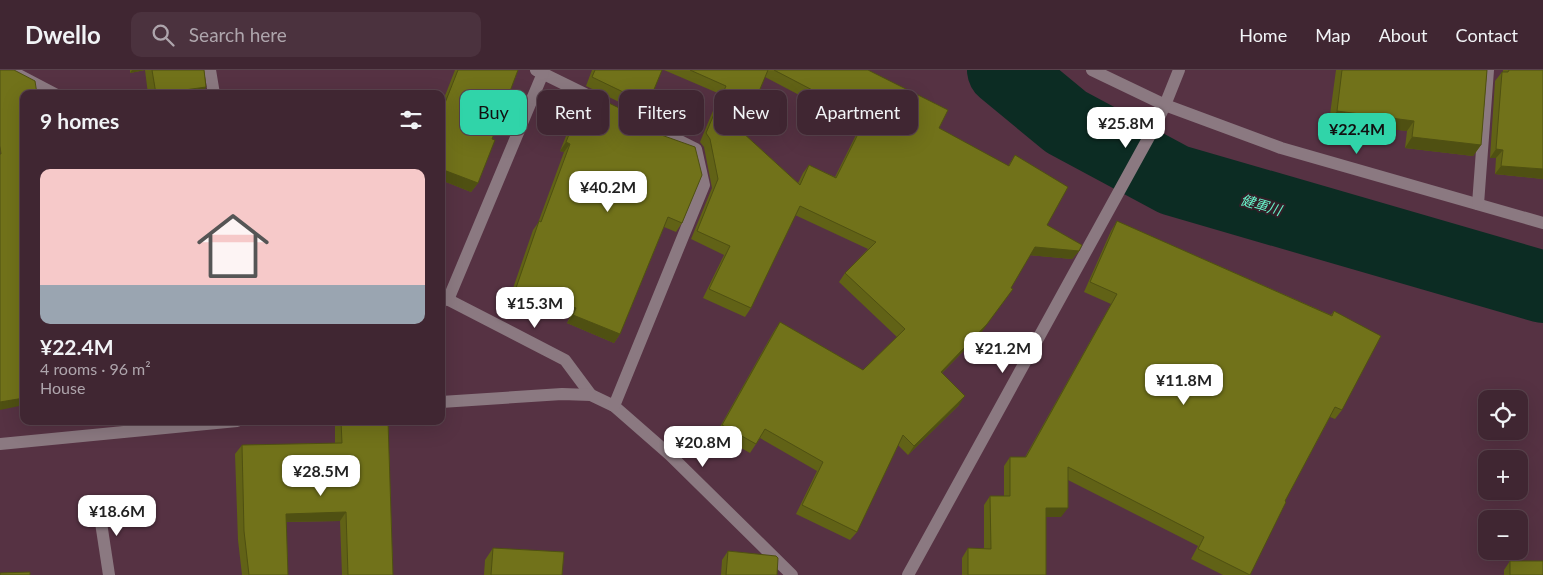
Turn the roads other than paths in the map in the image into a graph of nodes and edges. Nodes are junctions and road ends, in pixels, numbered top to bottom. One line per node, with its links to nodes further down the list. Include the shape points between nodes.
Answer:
1 (9, 70): 7 (street)
2 (210, 70): 9 (street)
3 (1092, 70): 10 (street)
4 (1179, 70): 10 (street)
5 (1488, 70): 11 (street)
6 (540, 71): 13 (street); 17 (street, via 696,149 704,185)
7 (33, 76): 8 (street)
8 (50, 90)
9 (213, 90)
10 (1165, 105): 11 (street, via 1281,148); 23 (street)
11 (1478, 204): 12 (street)
12 (1543, 223)
13 (445, 296)
14 (445, 299): 15 (street, via 566,360)
15 (591, 395): 16 (street); 17 (street)
16 (445, 402)
17 (614, 406): 22 (street, via 670,455)
18 (195, 425): 19 (street)
19 (0, 444)
20 (98, 503): 21 (street)
21 (109, 575)
22 (792, 575)
23 (908, 575)

